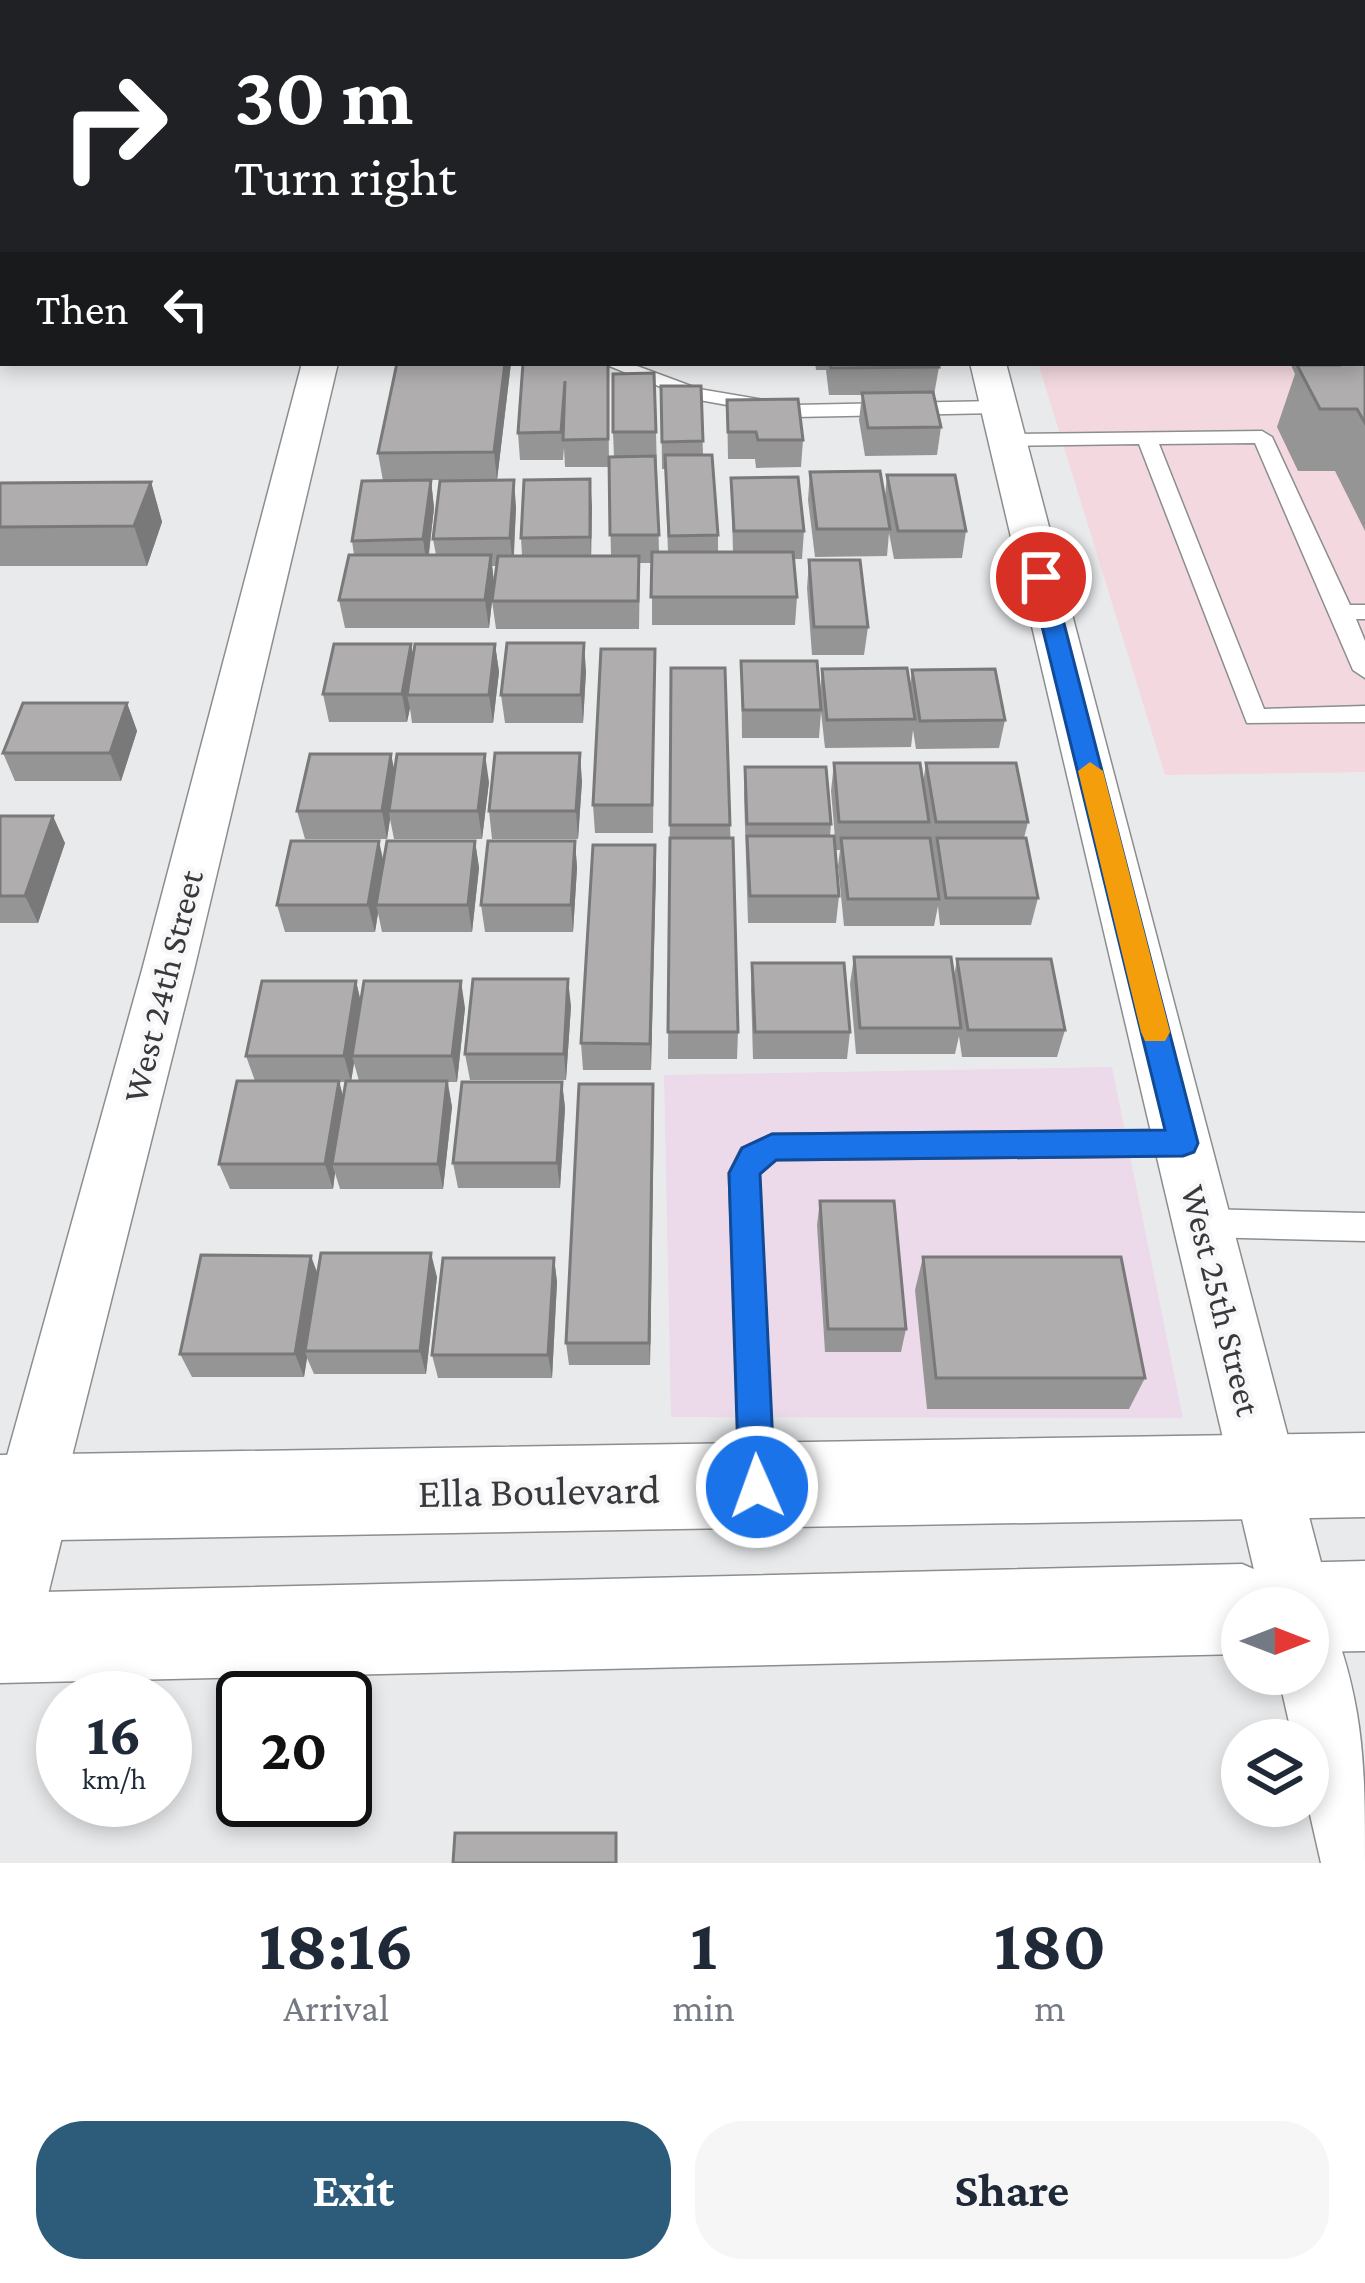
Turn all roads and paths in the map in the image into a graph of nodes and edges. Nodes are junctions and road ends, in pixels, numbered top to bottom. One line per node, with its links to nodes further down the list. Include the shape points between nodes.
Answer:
1 (319, 366): 14 (street, West 24th Street, via 168,970)
2 (619, 366): 3 (lane, via 695,394 794,411)
3 (998, 403): 4 (lane); 8 (street, West 25th Street)
4 (1147, 439): 5 (lane, via 1262,437); 7 (lane, via 1255,717)
5 (1354, 612): 6 (lane)
6 (1365, 670)
7 (1365, 714)
8 (1183, 1143): 9 (street, West 25th Street); 13 (lane, via 772,1147 752,1158 744,1173)
9 (1204, 1223): 10 (lane); 12 (street, West 25th Street)
10 (1365, 1227)
11 (1365, 1475): 12 (main road, Ella Boulevard)
12 (1267, 1477): 13 (main road, Ella Boulevard); 15 (street, West 25th Street)
13 (757, 1487): 14 (main road, Ella Boulevard)
14 (14, 1497): 17 (main road, West 24th Street)
15 (1293, 1587)
16 (1365, 1606): 18 (main road)
17 (0, 1607)
18 (1329, 1607)
19 (1221, 1609): 20 (main road)
20 (0, 1638)
21 (1319, 1695): 22 (street)
22 (1359, 1863)

